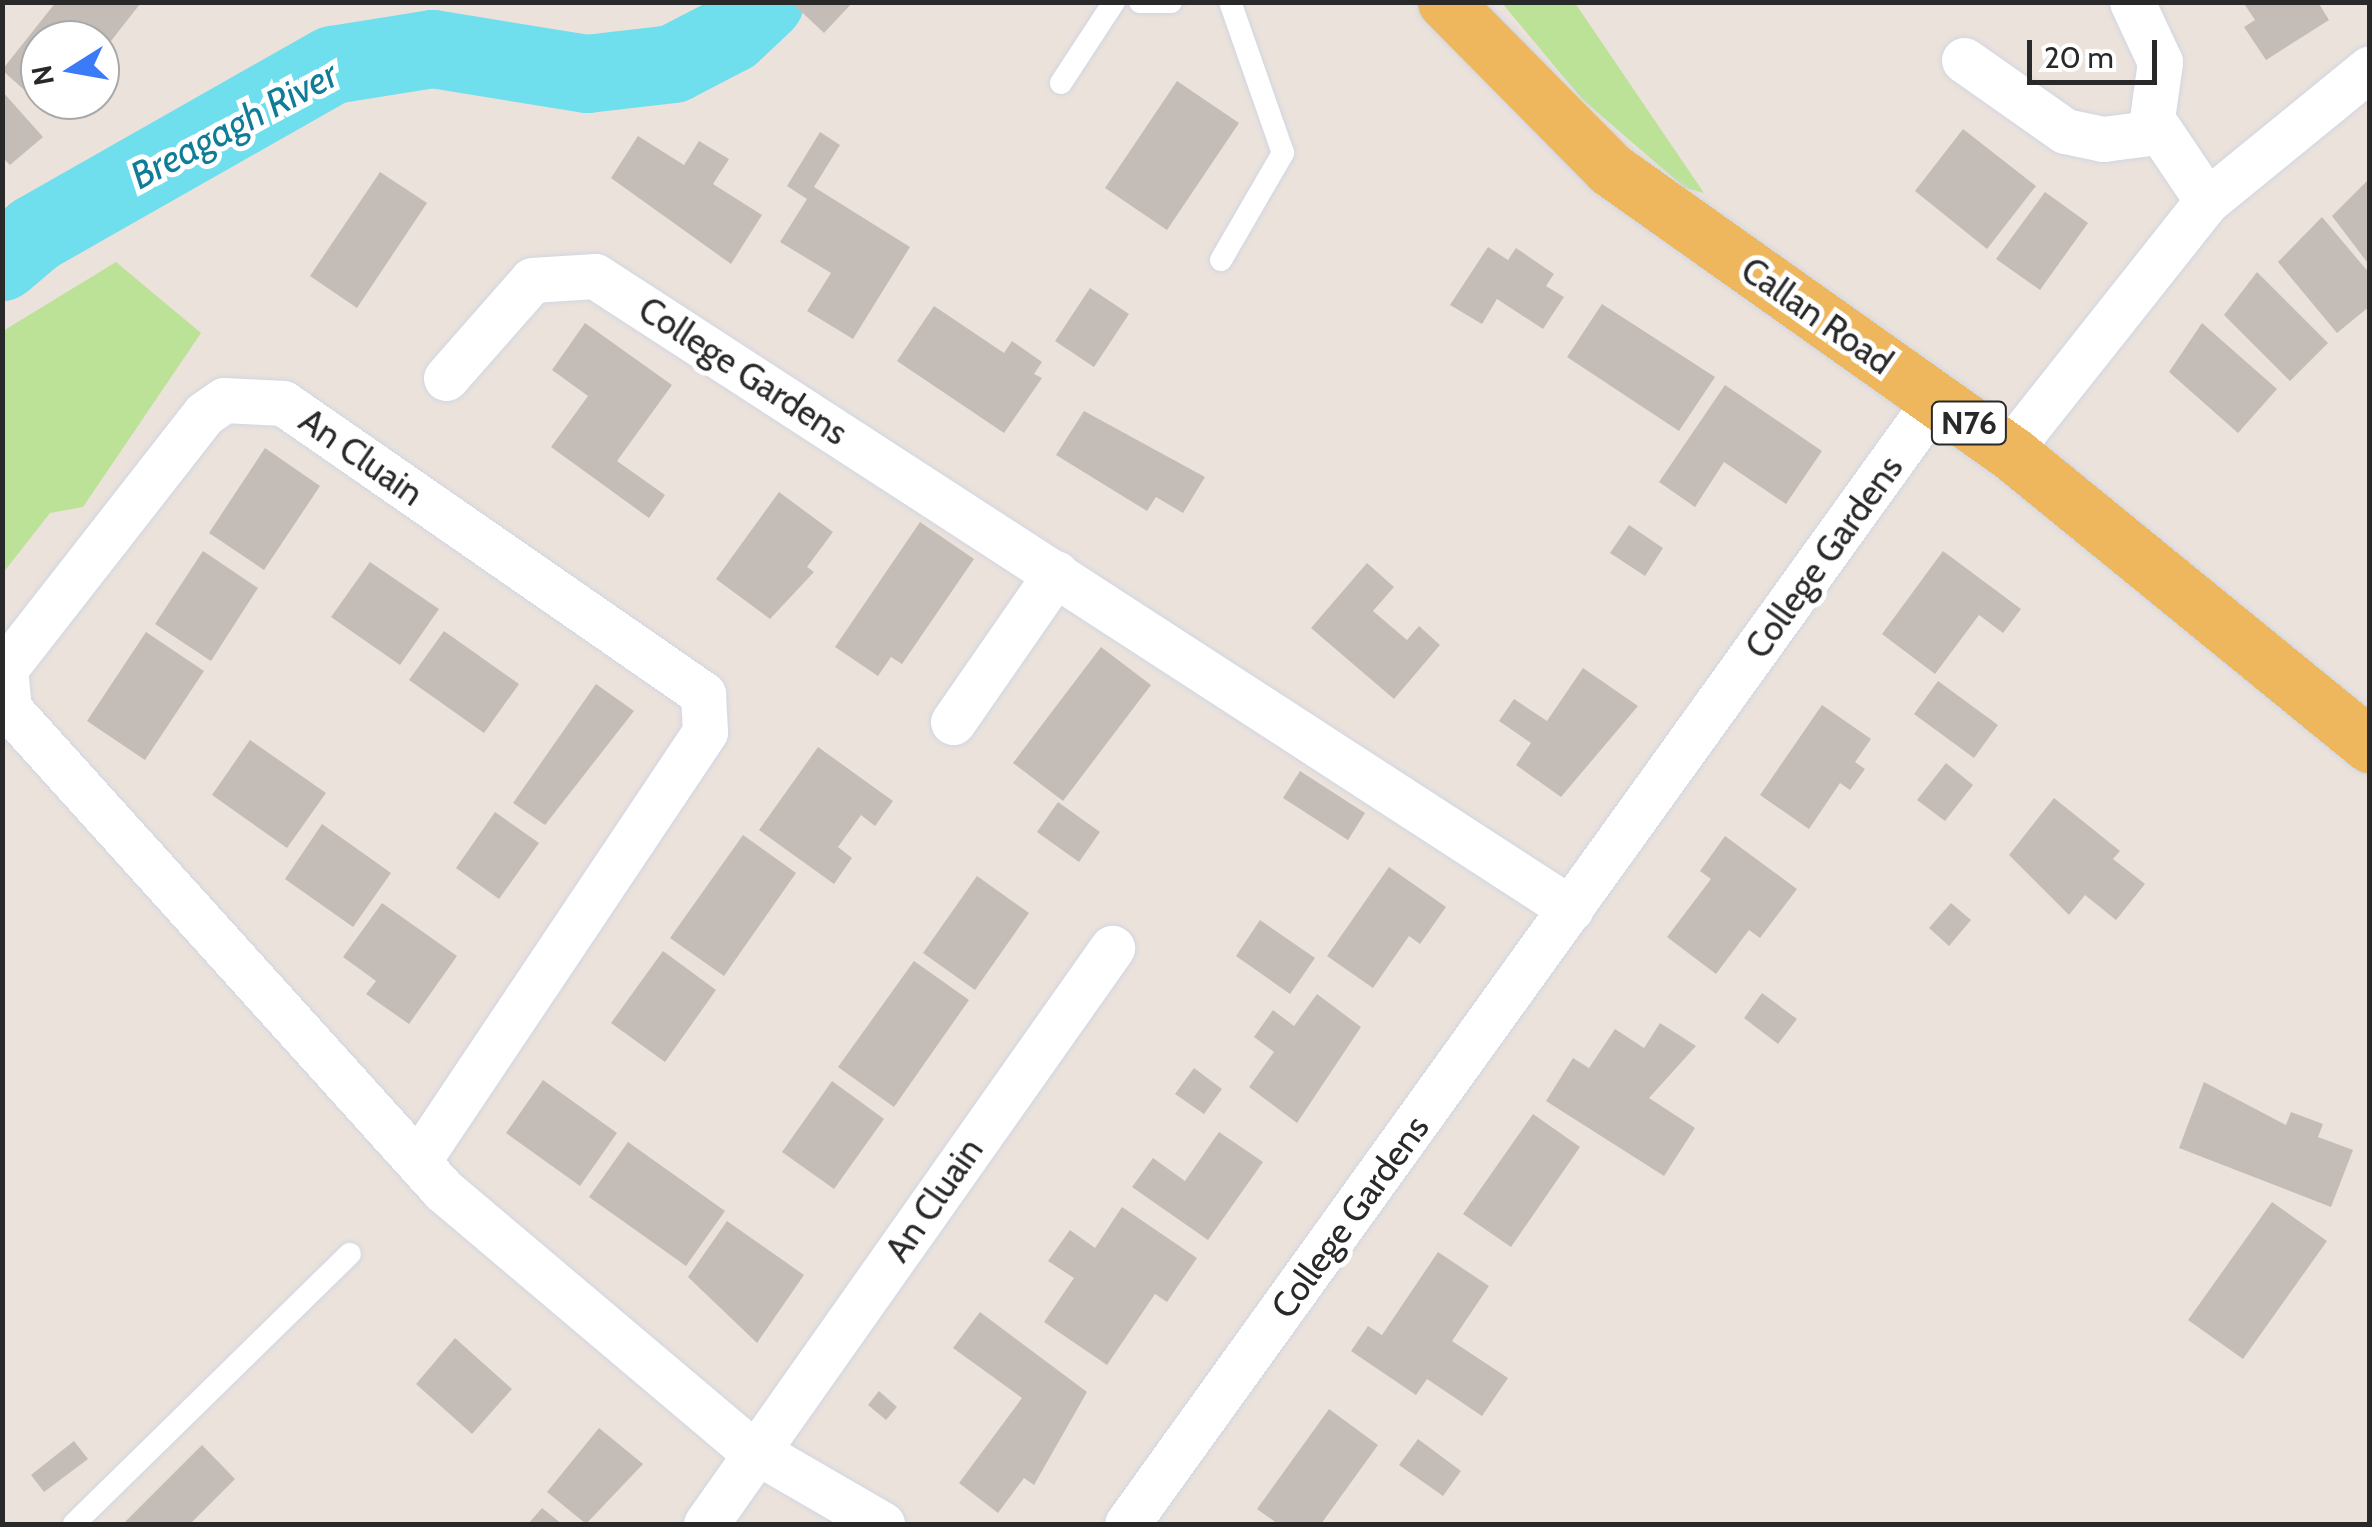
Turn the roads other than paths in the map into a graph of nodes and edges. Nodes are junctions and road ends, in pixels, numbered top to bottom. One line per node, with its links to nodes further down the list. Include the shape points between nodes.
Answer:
1 (1114, 2): 9 (lane)
2 (1140, 2): 3 (lane)
3 (1171, 2)
4 (1230, 2): 12 (lane, via 1283,153)
5 (2132, 2): 10 (street, via 2160,62)
6 (1458, 8): 14 (main road, Callan Road / N76, via 1610,169)
7 (1964, 60): 10 (street, via 2065,131 2104,140)
8 (2370, 68): 11 (street)
9 (1061, 83)
10 (2158, 132): 11 (street)
11 (2207, 202): 15 (street)
12 (1221, 260)
13 (446, 378): 16 (street, College Gardens, via 532,280 595,276)
14 (1936, 399): 15 (main road, Callan Road / N76); 19 (street, College Gardens)
15 (2008, 452): 18 (main road, Callan Road / N76)
16 (1056, 573): 17 (street); 19 (street, College Gardens)
17 (953, 722)
18 (2370, 746)
19 (1572, 909): 27 (street, College Gardens)
20 (1112, 948): 23 (street, An Cluain)
21 (418, 1161): 21 (street, An Cluain, via 10,709 5,669 204,414 224,400 283,403 703,694 705,732); 23 (street, An Cluain)
22 (350, 1254): 24 (lane)
23 (758, 1452): 25 (street, An Cluain); 26 (street, An Cluain)
24 (74, 1524)
25 (706, 1524)
26 (882, 1524)
27 (1128, 1524)

